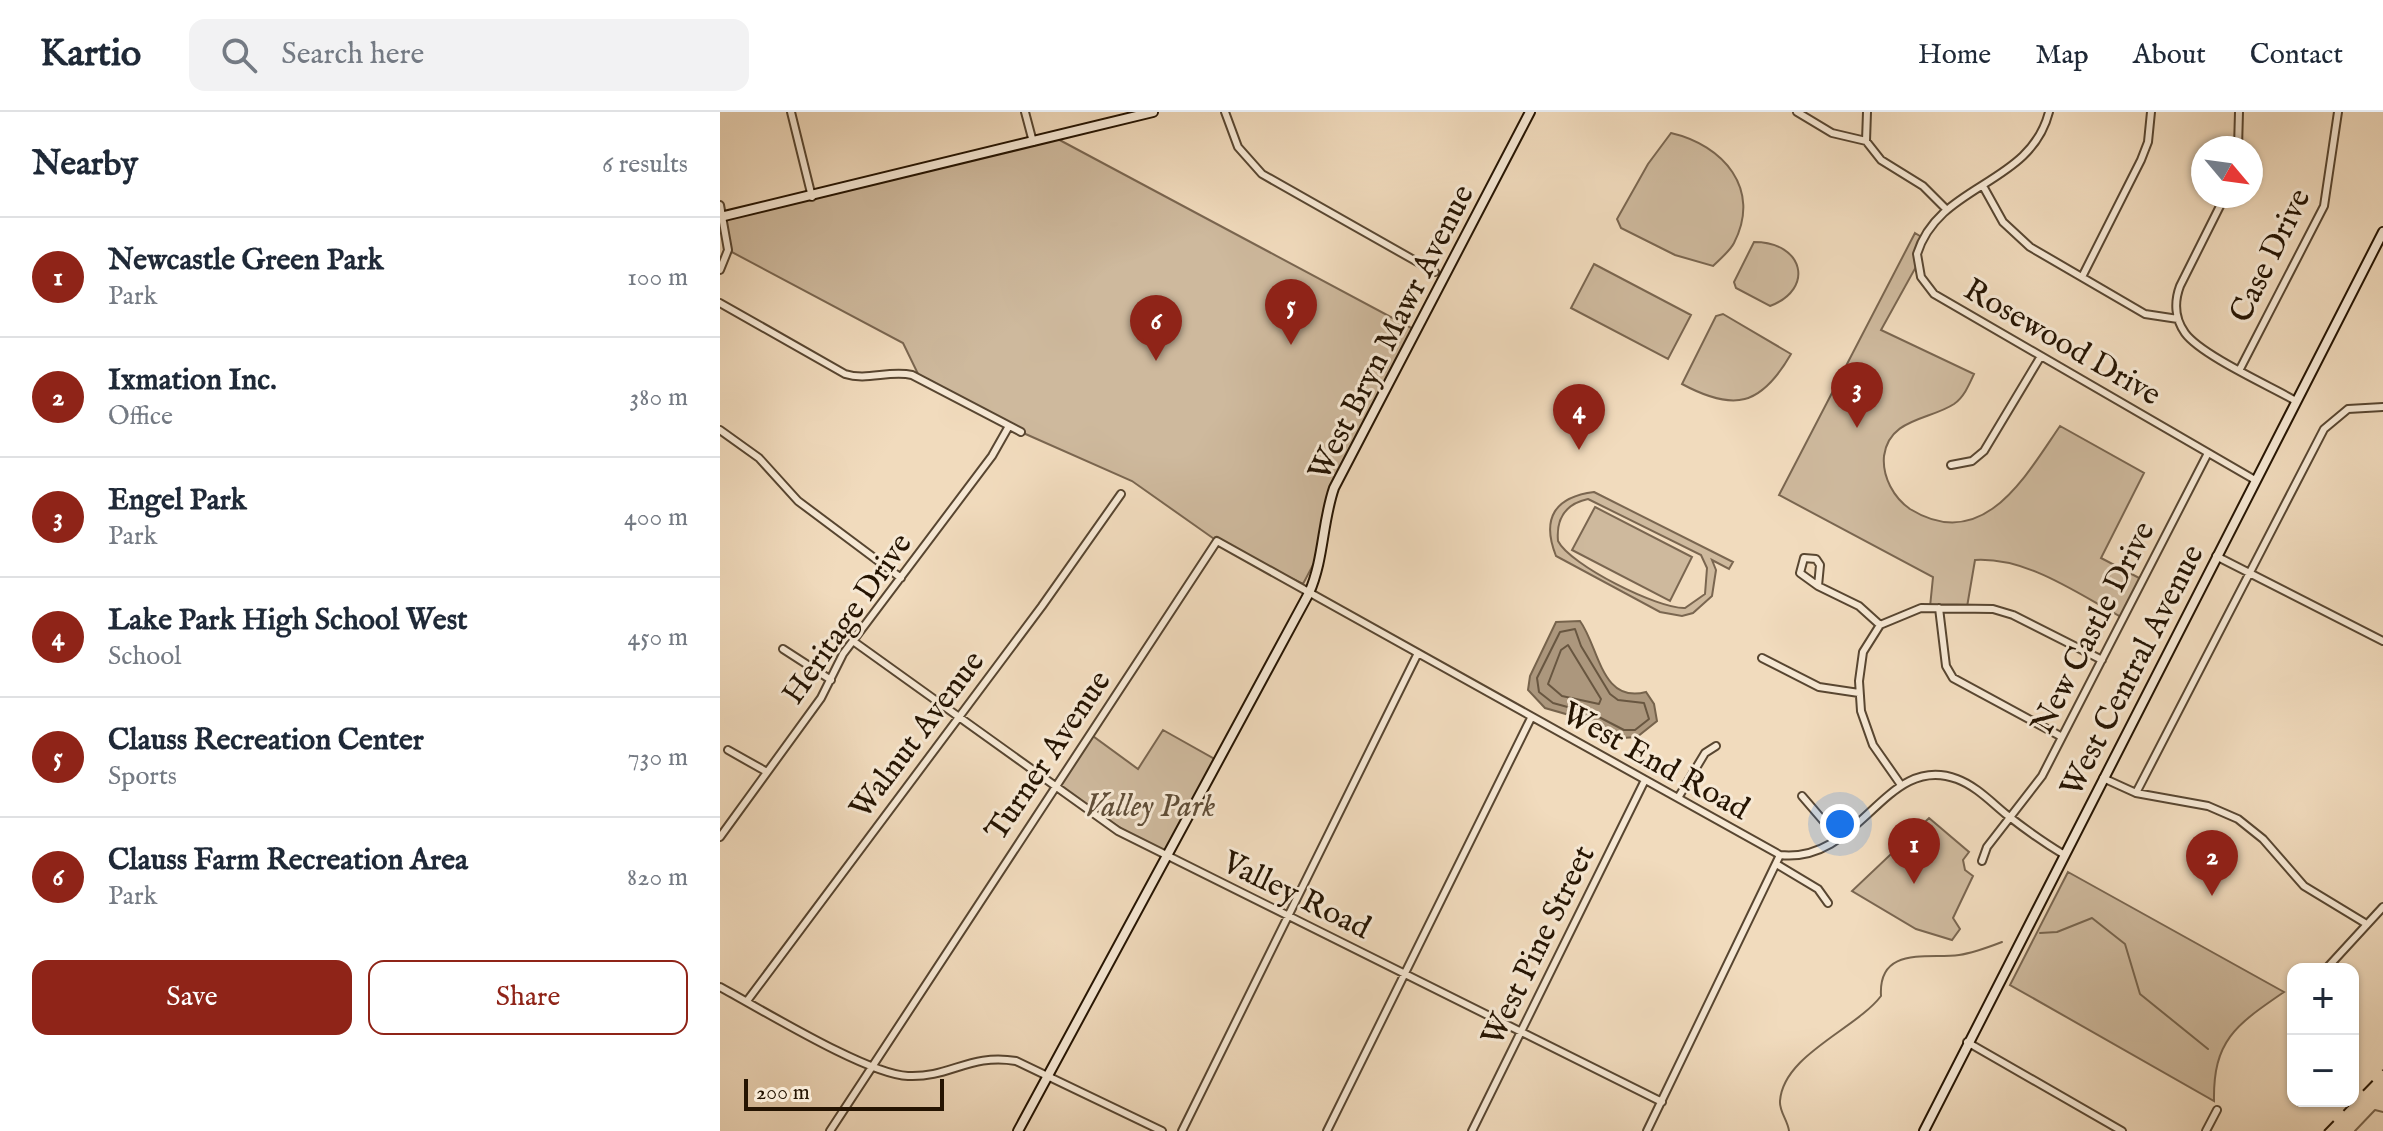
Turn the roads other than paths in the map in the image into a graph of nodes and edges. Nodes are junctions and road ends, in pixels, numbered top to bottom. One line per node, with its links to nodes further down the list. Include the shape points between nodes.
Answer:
1 (791, 112): 16 (street)
2 (1025, 112): 14 (street)
3 (1153, 112): 14 (street)
4 (1225, 112): 23 (street, via 1238,147 1262,174)
5 (1530, 112): 43 (street, West Bryn Mawr Avenue, via 1334,488)
6 (1797, 112): 13 (street, via 1832,133)
7 (1867, 112): 13 (street)
8 (2049, 112): 15 (street, via 2024,159)
9 (2151, 112): 24 (street, via 2141,160)
10 (2239, 112): 12 (street)
11 (2338, 112): 28 (street, Case Drive, via 2324,206)
12 (2238, 136)
13 (1866, 141): 18 (street, via 1881,160 1923,186)
14 (1033, 142): 16 (street)
15 (1983, 186): 18 (street); 24 (street, via 2016,236)
16 (812, 197): 20 (street)
17 (720, 205): 20 (street)
18 (1945, 208): 27 (street, Rosewood Drive, via 1917,254 1925,285)
19 (2219, 208): 26 (street, via 2178,293)
20 (721, 217): 22 (street, via 728,250)
21 (2383, 232): 29 (street, West Central Avenue)
22 (720, 270)
23 (1435, 272)
24 (2082, 277): 26 (street, via 2145,314)
25 (720, 303): 31 (street, via 845,374 912,375)
26 (2178, 319): 28 (street, via 2194,342)
27 (2041, 356): 34 (street, Rosewood Drive); 35 (street, via 1984,451 1972,461)
28 (2240, 369): 29 (street)
29 (2296, 401): 36 (street, West Central Avenue)
30 (2383, 407): 40 (street, via 2348,409 2324,429)
31 (1009, 426): 33 (street); 41 (street, Heritage Drive)
32 (720, 430): 41 (street, via 759,458 798,501)
33 (1021, 432)
34 (2208, 453): 36 (street, Rosewood Drive); 51 (street, New Castle Drive)
35 (1951, 465)
36 (2255, 480): 39 (street, West Central Avenue)
37 (1121, 494): 54 (street, Walnut Avenue)
38 (1217, 541): 43 (street, West End Road); 63 (street, Turner Avenue)
39 (2216, 556): 40 (street); 60 (street, West Central Avenue)
40 (2250, 573): 47 (street); 64 (street)
41 (901, 578): 46 (street, Heritage Drive)
42 (1818, 586): 42 (street, via 1820,565 1804,558 1800,573); 45 (street, via 1859,606)
43 (1309, 593): 49 (street, West End Road); 72 (street, West Bryn Mawr Avenue)
44 (1939, 608): 45 (street, via 1921,608); 51 (street, via 2001,611); 56 (street, via 1946,666 1953,678)
45 (1880, 625): 53 (street, via 1863,652)
46 (853, 641): 52 (street, Heritage Drive); 54 (street, Valley Road)
47 (2383, 641)
48 (783, 649): 52 (street)
49 (1418, 653): 55 (street, West End Road); 77 (street)
50 (1762, 658): 53 (street, via 1819,687)
51 (2102, 660): 56 (street, New Castle Drive)
52 (831, 680): 59 (street, Heritage Drive)
53 (1859, 693): 62 (street, via 1864,726)
54 (959, 717): 63 (street, Valley Road); 82 (street, Walnut Avenue)
55 (1531, 718): 61 (street, West End Road); 80 (street)
56 (2062, 737): 67 (street, New Castle Drive, via 2042,776)
57 (1716, 746): 66 (street, via 1705,753)
58 (728, 750): 59 (street)
59 (767, 772): 68 (street, Heritage Drive)
60 (2102, 778): 64 (street); 70 (street, West Central Avenue)
61 (1645, 780): 66 (street, West End Road); 83 (street, West Pine Street)
62 (1901, 785): 67 (street, via 1926,775 1950,776 1972,786); 69 (street)
63 (1055, 786): 72 (street, Valley Road); 86 (street, Turner Avenue)
64 (2136, 793): 78 (street, via 2208,806 2238,819 2304,886)
65 (1802, 796): 69 (street)
66 (1678, 798): 71 (street, West End Road)
67 (2010, 818): 70 (street); 73 (street, New Castle Drive)
68 (720, 837)
69 (1839, 839): 71 (street, via 1817,853)
70 (2063, 854): 84 (street, West Central Avenue)
71 (1780, 855): 74 (street)
72 (1166, 857): 77 (street, Valley Road); 87 (street, West Bryn Mawr Avenue)
73 (1982, 861)
74 (1778, 865): 75 (street, via 1818,889); 89 (street)
75 (1828, 903)
76 (2383, 907): 78 (street)
77 (1288, 917): 80 (street, Valley Road); 94 (street)
78 (2365, 923): 79 (street)
79 (2331, 963)
80 (1405, 974): 83 (street, Valley Road); 95 (street)
81 (720, 987): 82 (street)
82 (747, 1001): 85 (street)
83 (1521, 1031): 89 (street, Valley Road); 96 (street, West Pine Street)
84 (1967, 1042): 98 (street, West Central Avenue); 99 (street)
85 (862, 1061): 86 (street); 88 (street)
86 (871, 1065): 87 (street, via 918,1077 970,1060 998,1058); 88 (street, Turner Avenue)
87 (1048, 1075): 92 (street, West Bryn Mawr Avenue); 93 (street)
88 (861, 1082): 91 (street, Turner Avenue)
89 (1662, 1102): 97 (street)
90 (2217, 1110): 100 (street)
91 (830, 1131)
92 (1018, 1131)
93 (1162, 1131)
94 (1182, 1131)
95 (1327, 1131)
96 (1472, 1131)
97 (1647, 1131)
98 (1924, 1131)
99 (2122, 1131)
100 (2206, 1131)

